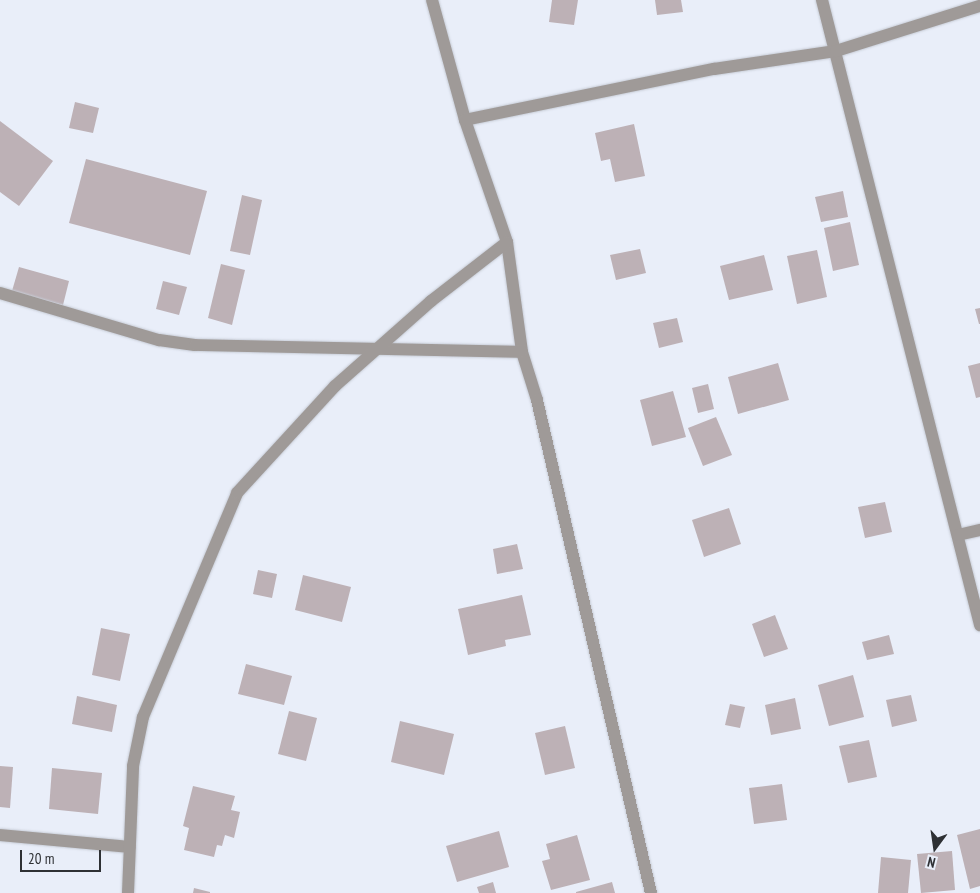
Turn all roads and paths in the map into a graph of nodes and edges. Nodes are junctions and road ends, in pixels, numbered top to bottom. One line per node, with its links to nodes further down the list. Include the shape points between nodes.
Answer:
1 (432, 0): 5 (street)
2 (822, 0): 4 (street)
3 (980, 6): 4 (street)
4 (836, 51): 5 (street, via 714,69); 11 (street)
5 (465, 120): 6 (street)
6 (507, 242): 8 (street); 9 (street)
7 (0, 293): 8 (street, via 159,340 186,344)
8 (378, 347): 9 (street, via 441,352); 14 (street, via 335,386 237,493 143,718 133,766)
9 (522, 352): 16 (street, via 537,400)
10 (980, 530): 11 (street)
11 (958, 535): 12 (street)
12 (980, 625)
13 (0, 836): 14 (street)
14 (129, 847): 15 (street)
15 (128, 893)
16 (651, 893)

